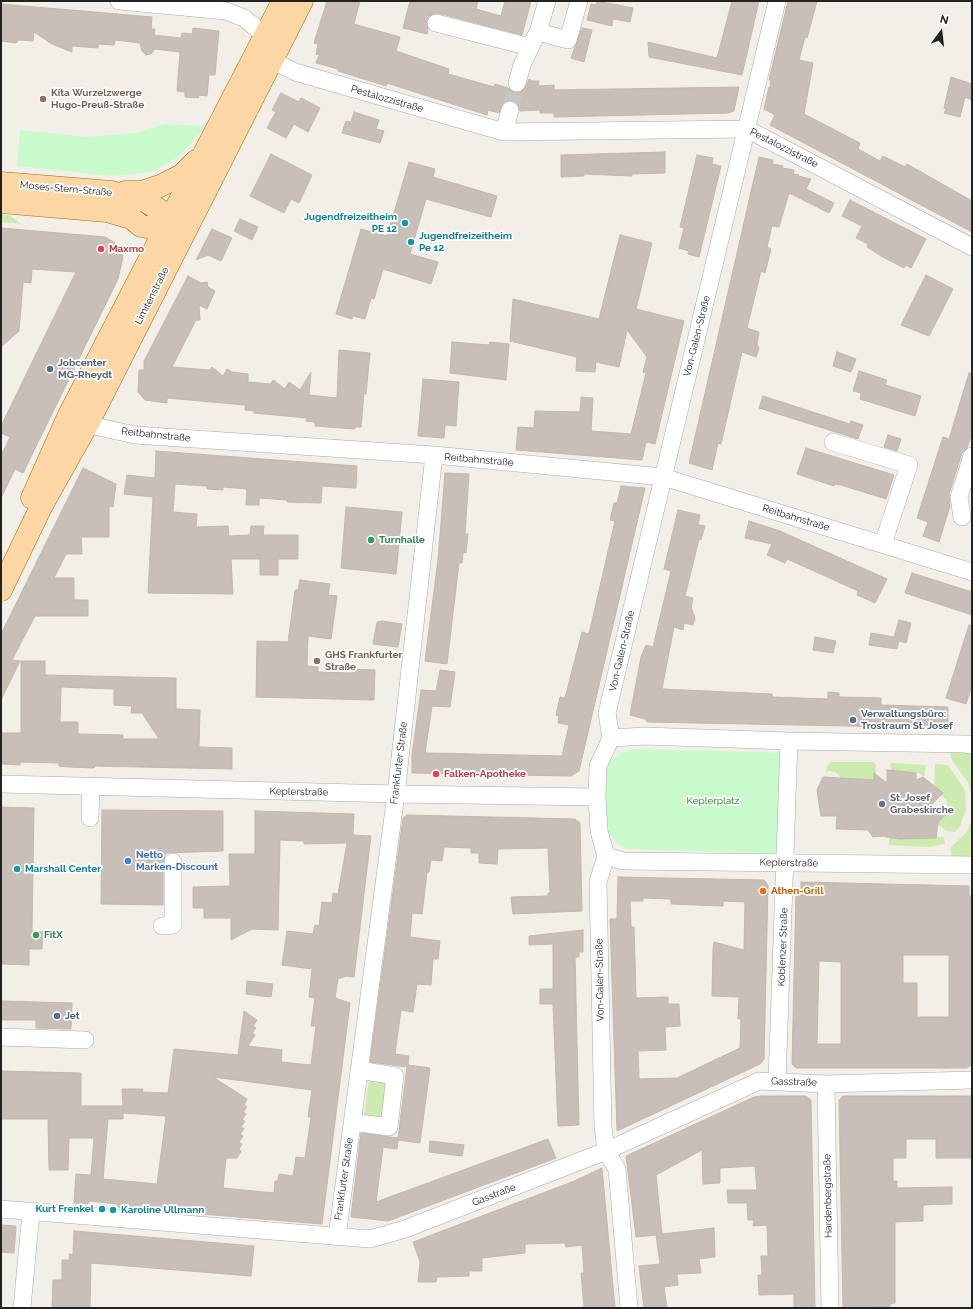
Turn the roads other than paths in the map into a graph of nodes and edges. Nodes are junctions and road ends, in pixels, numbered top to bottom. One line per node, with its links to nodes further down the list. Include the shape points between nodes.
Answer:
1 (119, 1): 10 (street, Pestalozzistraße, via 226,11 244,18)
2 (283, 1): 10 (main road, Limitenstraße)
3 (302, 1): 10 (main road, Limitenstraße)
4 (547, 1): 8 (street)
5 (579, 1): 8 (street, via 568,40)
6 (777, 1): 13 (street, Von-Galen-Straße)
7 (436, 23): 9 (street)
8 (538, 32): 9 (street)
9 (530, 46): 11 (street)
10 (273, 47): 14 (street, Pestalozzistraße, via 295,72); 15 (main road, Limitenstraße); 19 (main road, Limitenstraße)
11 (517, 83)
12 (510, 110): 14 (street)
13 (748, 129): 14 (street, Pestalozzistraße); 20 (street, Pestalozzistraße); 25 (street, Von-Galen-Straße)
14 (504, 132)
15 (204, 153): 17 (main road, via 182,175 160,186 142,192); 19 (main road, Limitenstraße)
16 (1, 183): 17 (main road, Moses-Stern-Straße)
17 (112, 192): 19 (main road, Moses-Stern-Straße, via 153,205)
18 (1, 202): 19 (main road, Moses-Stern-Straße, via 108,211 131,218 141,226)
19 (175, 229): 21 (main road, Limitenstraße)
20 (972, 247)
21 (78, 419): 23 (street, Reitbahnstraße, via 135,435); 28 (main road, Limitenstraße, via 32,499); 30 (main road, Limitenstraße, via 42,505)
22 (833, 442): 27 (street, via 909,465)
23 (434, 455): 25 (street, Reitbahnstraße); 36 (street, Frankfurter Straße)
24 (972, 456): 26 (street, via 959,497)
25 (663, 477): 27 (street, Reitbahnstraße); 31 (street, Von-Galen-Straße, via 607,713)
26 (962, 517)
27 (883, 544): 29 (street, Reitbahnstraße)
28 (1, 562)
29 (972, 572)
30 (1, 590)
31 (611, 738): 32 (street, via 641,736); 37 (street, via 598,766)
32 (789, 741): 33 (street); 41 (street, Koblenzer Straße)
33 (972, 745)
34 (1, 784): 35 (street, Keplerstraße)
35 (91, 787): 36 (street, Keplerstraße); 38 (street)
36 (396, 794): 37 (street, Keplerstraße); 46 (street, Frankfurter Straße)
37 (597, 797): 39 (street, via 599,831)
38 (90, 818)
39 (606, 856): 41 (street, Keplerstraße, via 622,861); 51 (street, Von-Galen-Straße, via 598,882 603,1128)
40 (173, 862): 43 (street, via 173,925)
41 (786, 863): 42 (street, Keplerstraße); 48 (street, Koblenzer Straße)
42 (972, 865)
43 (162, 926)
44 (1, 1037): 45 (street)
45 (85, 1040)
46 (359, 1070): 50 (street, Frankfurter Straße); 50 (street, via 395,1076 389,1127)
47 (972, 1080): 49 (street, Gasstraße)
48 (777, 1082): 49 (street, Gasstraße); 51 (street, Gasstraße, via 759,1081)
49 (826, 1084): 57 (street, Hardenbergstraße)
50 (352, 1122): 54 (street, Frankfurter Straße)
51 (606, 1151): 54 (street, Gasstraße, via 405,1229 370,1239); 56 (street, Von-Galen-Straße, via 617,1169)
52 (1, 1209): 53 (street, Gasstraße)
53 (31, 1212): 54 (street, Gasstraße); 55 (street)
54 (337, 1237)
55 (22, 1308)
56 (629, 1308)
57 (830, 1308)

